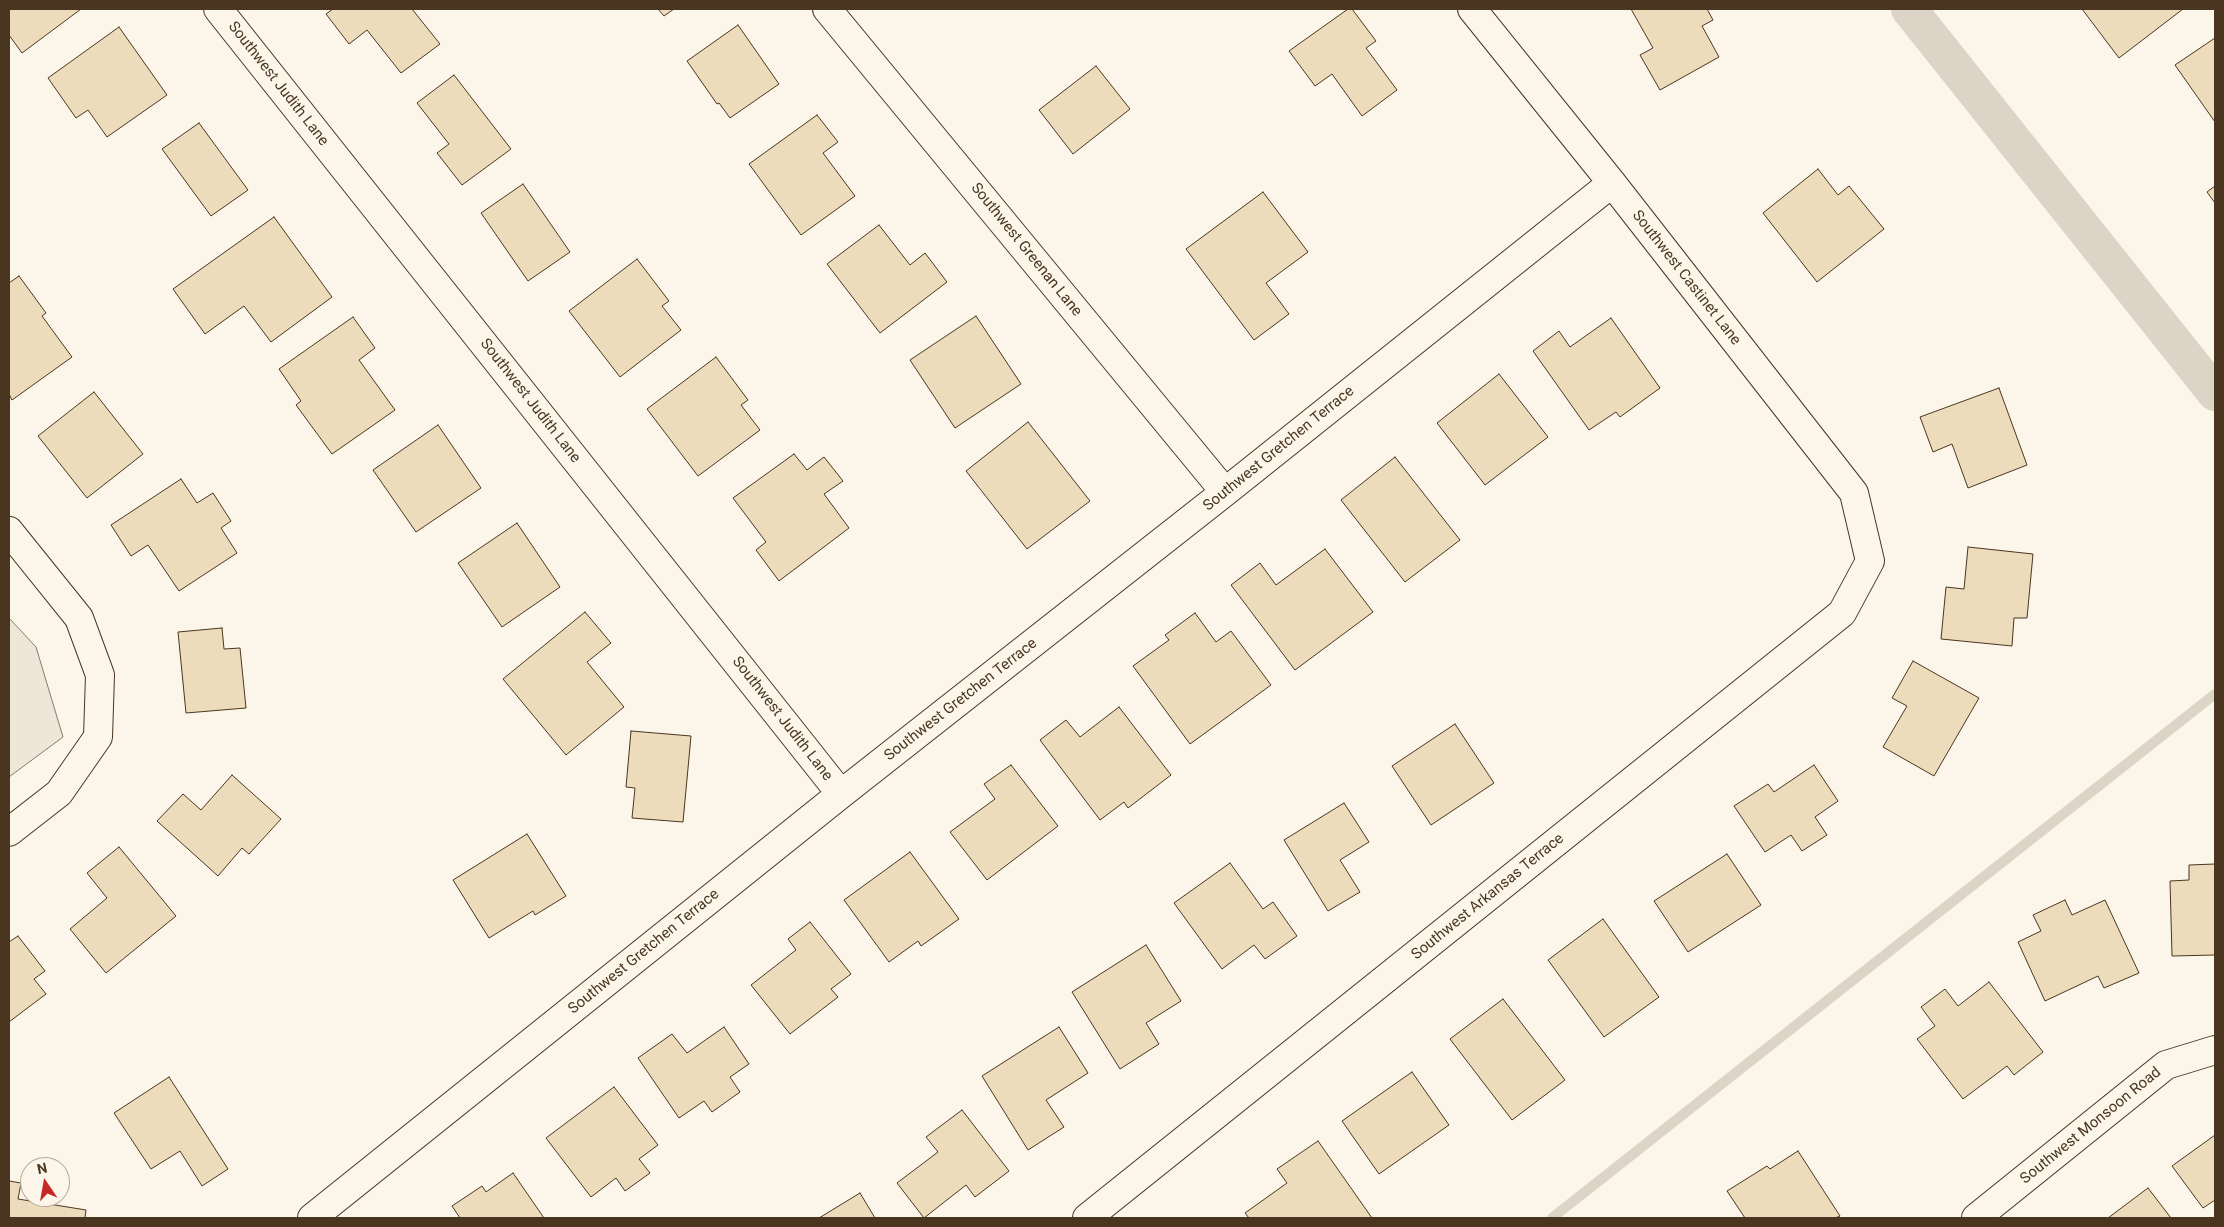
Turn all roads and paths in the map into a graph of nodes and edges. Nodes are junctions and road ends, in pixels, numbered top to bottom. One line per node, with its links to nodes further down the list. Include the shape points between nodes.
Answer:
1 (218, 9): 8 (street, Southwest Judith Lane)
2 (827, 9): 5 (street, Southwest Greenan Lane)
3 (1472, 9): 4 (street, Southwest Castinet Lane)
4 (1612, 183): 5 (street, Southwest Gretchen Terrace); 7 (street, Southwest Castinet Lane, via 1854,493)
5 (1225, 492): 8 (street, Southwest Gretchen Terrace)
6 (9, 531): 9 (street, via 80,618 100,675 98,737 59,793)
7 (1870, 561): 12 (street, Southwest Arkansas Terrace, via 1842,613)
8 (841, 794): 11 (street, Southwest Gretchen Terrace)
9 (9, 832)
10 (2215, 1050): 13 (street, Southwest Monsoon Road, via 2166,1065)
11 (312, 1218)
12 (1087, 1218)
13 (1976, 1218)

